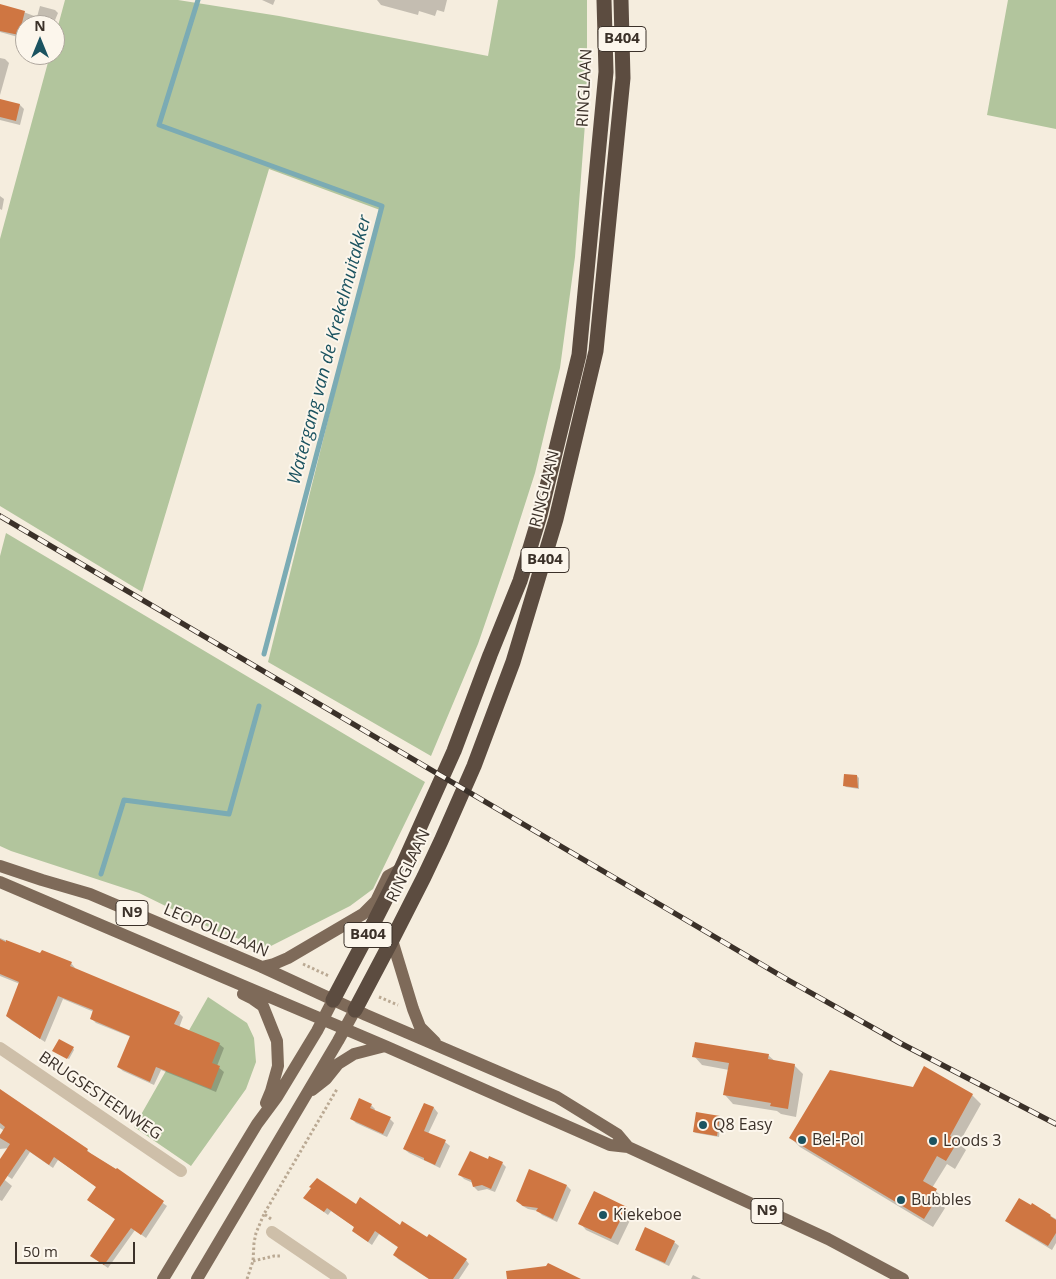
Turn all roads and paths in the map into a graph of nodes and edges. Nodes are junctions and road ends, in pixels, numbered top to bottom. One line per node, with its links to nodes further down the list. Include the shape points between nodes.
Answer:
1 (604, 0): 4 (highway, RINGLAAN / B404, via 606,72 579,355 540,515 520,581 454,751)
2 (621, 0): 6 (highway, RINGLAAN / B404, via 623,78 596,351 556,519 516,655 488,732 442,841)
3 (0, 866): 8 (main road, LEOPOLDLAAN / N9, via 90,894)
4 (401, 869): 7 (main road, via 388,876 376,901 363,914); 10 (highway, RINGLAAN / B404)
5 (0, 882): 9 (main road, N9)
6 (392, 940): 13 (main road); 14 (highway, RINGLAAN / B404)
7 (296, 953): 8 (main road); 10 (path, via 301,963)
8 (262, 967): 12 (main road, LEOPOLDLAAN / N9)
9 (225, 978): 15 (main road, N9); 22 (main road, via 241,993 263,1006 277,1041 278,1066)
10 (343, 982): 12 (highway, RINGLAAN / B404)
11 (375, 996): 13 (path)
12 (333, 1000): 14 (main road, N9); 15 (main road)
13 (413, 1009): 18 (main road, via 420,1027)
14 (355, 1010): 16 (main road); 18 (main road, N9)
15 (323, 1020): 16 (main road, N9); 22 (main road)
16 (345, 1029): 17 (main road, N9); 21 (main road)
17 (385, 1046): 21 (main road, via 354,1054 338,1064); 23 (main road, N9, via 610,1145)
18 (438, 1046): 23 (main road, N9, via 557,1097 617,1134)
19 (0, 1048): 24 (street, BRUGSESTEENWEG)
20 (342, 1081): 25 (path)
21 (306, 1095): 30 (main road)
22 (257, 1124): 29 (main road)
23 (628, 1147): 33 (main road, N9, via 828,1239)
24 (181, 1171)
25 (264, 1214): 26 (path, via 277,1223); 28 (path, via 256,1233)
26 (274, 1234): 27 (street)
27 (305, 1254): 28 (path); 32 (street)
28 (253, 1261): 31 (path)
29 (162, 1279)
30 (197, 1279)
31 (247, 1279)
32 (341, 1279)
33 (903, 1279)

